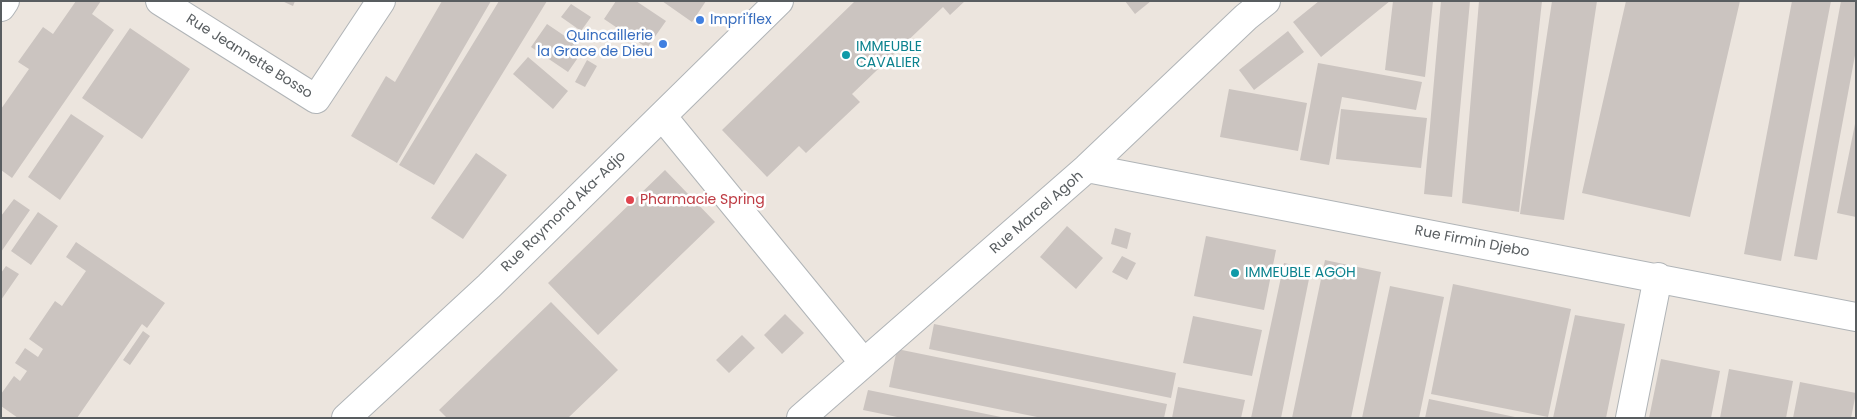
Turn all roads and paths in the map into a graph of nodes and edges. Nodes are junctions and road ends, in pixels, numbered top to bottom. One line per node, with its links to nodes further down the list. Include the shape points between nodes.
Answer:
1 (5, 1): 6 (street)
2 (160, 1): 3 (street, Rue Jeannette Bosso, via 316,99)
3 (381, 1)
4 (779, 1): 7 (street, Rue Raymond Aka-Adjo)
5 (1266, 1): 8 (street, Rue Marcel Agoh)
6 (1, 7)
7 (662, 116): 11 (street); 12 (street, Rue Raymond Aka-Adjo, via 489,286)
8 (1087, 168): 9 (street, Rue Firmin Djebo); 11 (street, Rue Marcel Agoh)
9 (1658, 277): 10 (street, Rue Firmin Djebo); 14 (street)
10 (1856, 316)
11 (864, 362): 13 (street, Rue Marcel Agoh)
12 (346, 418)
13 (801, 418)
14 (1630, 418)

